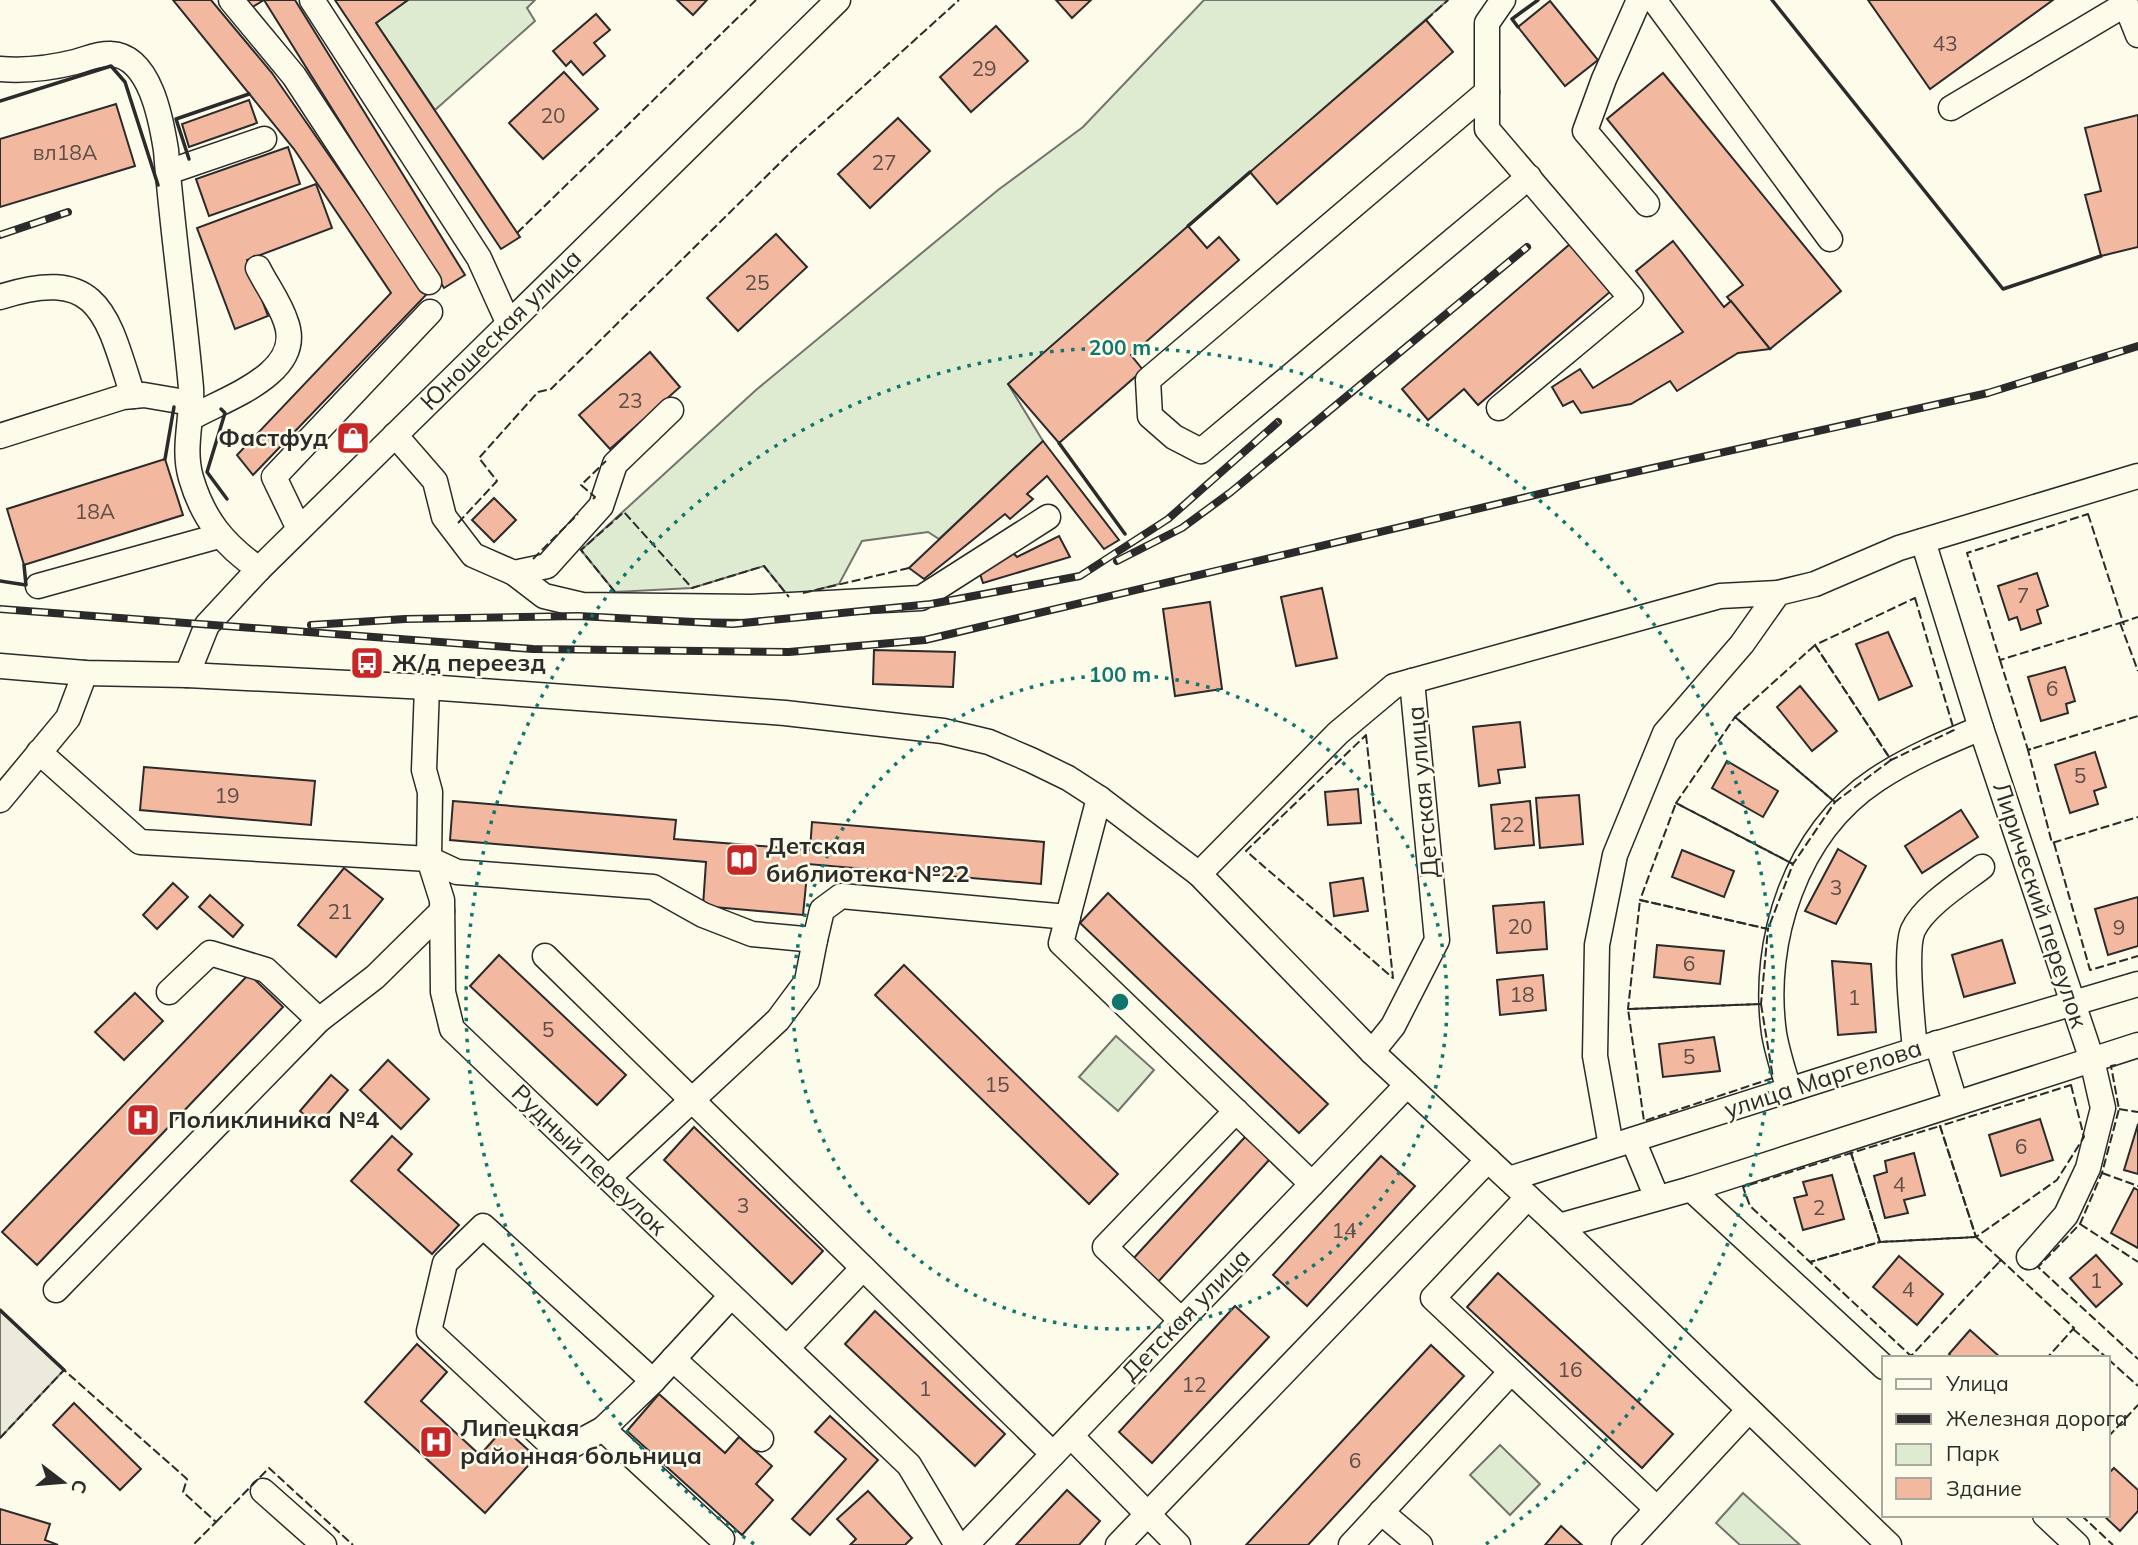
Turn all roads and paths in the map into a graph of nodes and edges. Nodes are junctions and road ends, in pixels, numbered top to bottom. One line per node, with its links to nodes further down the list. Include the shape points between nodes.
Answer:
1 (231, 0): 18 (street, via 294,76)
2 (312, 0): 21 (street, via 480,258)
3 (838, 0): 21 (street, Юношеская улица)
4 (1503, 0): 10 (street, via 1488,23)
5 (1639, 0): 15 (street, via 1585,131)
6 (1654, 0): 16 (street)
7 (2125, 2): 8 (street); 11 (street)
8 (2138, 35)
9 (0, 69): 13 (street, via 55,66 109,53 129,60 155,105)
10 (1487, 92): 14 (street, via 1488,129); 14 (street, via 1148,380 1150,416 1174,437 1201,451)
11 (1951, 108)
12 (264, 139): 13 (street)
13 (168, 172): 25 (street)
14 (1528, 177): 23 (street, via 1631,298)
15 (1647, 205)
16 (1830, 239)
17 (258, 268): 25 (street, via 286,322 285,354 263,380)
18 (429, 282)
19 (0, 297): 22 (street, via 35,286 59,287 96,305 109,320)
20 (430, 312): 30 (street, via 274,477)
21 (508, 322): 26 (street, Юношеская улица)
22 (133, 396): 25 (street); 27 (street)
23 (1499, 408)
24 (671, 410): 34 (street, via 615,464 601,506 547,566)
25 (191, 411): 31 (street, via 188,468)
26 (395, 435): 30 (street, Юношеская улица); 34 (street, via 435,481 444,517 472,555)
27 (0, 436)
28 (2138, 475): 32 (street)
29 (1048, 517): 34 (street, via 920,598 752,607 582,605 544,596)
30 (299, 529): 33 (street, Юношеская улица)
31 (219, 536): 33 (street); 35 (street)
32 (1923, 541): 36 (street, via 1815,584); 42 (street, Лирический переулок)
33 (259, 569): 39 (street, Юношеская улица, via 206,625)
34 (514, 573)
35 (38, 586)
36 (1779, 593): 40 (street, via 1720,596); 66 (street, via 1742,644 1665,733 1615,855 1597,945 1595,1056)
37 (0, 666): 38 (street)
38 (85, 673): 39 (street); 43 (street, via 68,718)
39 (187, 675): 41 (street)
40 (1412, 681): 48 (street, via 1394,686 1338,733); 59 (street, Детская улица, via 1437,940 1393,1026)
41 (427, 687): 44 (street, via 785,712 943,731 989,742 1031,760); 46 (street, Рудный переулок, via 424,770 430,792)
42 (1981, 728): 55 (street, Лирический переулок); 62 (street, via 1919,754 1874,781 1837,816 1804,862 1782,910 1773,964 1774,1033)
43 (39, 752): 45 (street); 46 (street, via 140,842)
44 (1099, 798): 48 (street); 50 (street)
45 (0, 800)
46 (429, 859): 49 (street, Рудный переулок); 51 (street, via 457,872 653,887 703,915 752,934)
47 (1982, 867): 58 (street, via 1938,901 1912,930 1909,986)
48 (1199, 874): 59 (street)
49 (442, 911): 56 (street, via 375,977); 68 (street, Рудный переулок, via 443,992 452,1029)
50 (1068, 917): 51 (street, via 841,896 822,910); 65 (street, via 1061,943)
51 (815, 940): 63 (street, via 807,981 778,1020)
52 (545, 956): 63 (street)
53 (2138, 984): 55 (street, улица Маргелова)
54 (169, 992): 56 (street, via 210,953 266,970)
55 (2072, 1006): 58 (street, улица Маргелова); 60 (street, Лирический переулок)
56 (319, 1020): 77 (street)
57 (2138, 1045): 60 (street)
58 (1926, 1047): 62 (street, улица Маргелова); 64 (street)
59 (1372, 1052): 61 (street)
60 (2092, 1060): 64 (street); 75 (street, Лирический переулок, via 2103,1108 2088,1168 2066,1215)
61 (1407, 1085): 67 (street); 70 (street, Детская улица)
62 (1789, 1090): 66 (street, улица Маргелова)
63 (692, 1100): 68 (street); 76 (street)
64 (1955, 1101): 71 (street)
65 (1236, 1111): 70 (street); 79 (street, via 1105,1247)
66 (1622, 1143): 69 (street, улица Маргелова); 73 (street)
67 (1488, 1160): 69 (street); 93 (street)
68 (608, 1178): 78 (street, Рудный переулок)
69 (1509, 1179): 72 (street)
70 (1312, 1184): 79 (street, Детская улица)
71 (1691, 1189): 73 (street); 82 (street)
72 (1528, 1197): 74 (street); 83 (street, via 1433,1297)
73 (1657, 1198): 74 (street)
74 (1559, 1226): 85 (street)
75 (2029, 1257)
76 (863, 1268): 80 (street); 89 (street)
77 (56, 1290)
78 (731, 1296): 80 (street, Рудный переулок); 81 (street)
79 (1181, 1320): 87 (street, Детская улица)
80 (787, 1348): 97 (street, Рудный переулок, via 909,1465)
81 (673, 1359): 84 (street); 88 (street)
82 (1882, 1365)
83 (1511, 1372): 91 (street); 92 (street)
84 (653, 1381): 86 (street); 86 (street, via 483,1226 445,1263 429,1331 547,1441 565,1450)
85 (1749, 1410): 91 (street); 104 (street)
86 (603, 1429): 95 (street)
87 (1071, 1436): 89 (street, Детская улица); 93 (street)
88 (761, 1439)
89 (1053, 1454): 98 (street, Детская улица)
90 (263, 1491): 96 (street)
91 (1657, 1509): 103 (street)
92 (1381, 1512): 101 (street); 102 (street)
93 (1147, 1514): 99 (street); 100 (street)
94 (2047, 1517): 105 (street)
95 (722, 1539)
96 (324, 1545)
97 (957, 1545)
98 (965, 1545)
99 (1118, 1545)
100 (1178, 1545)
101 (1351, 1545)
102 (1419, 1545)
103 (1624, 1545)
104 (1889, 1545)
105 (2077, 1545)

